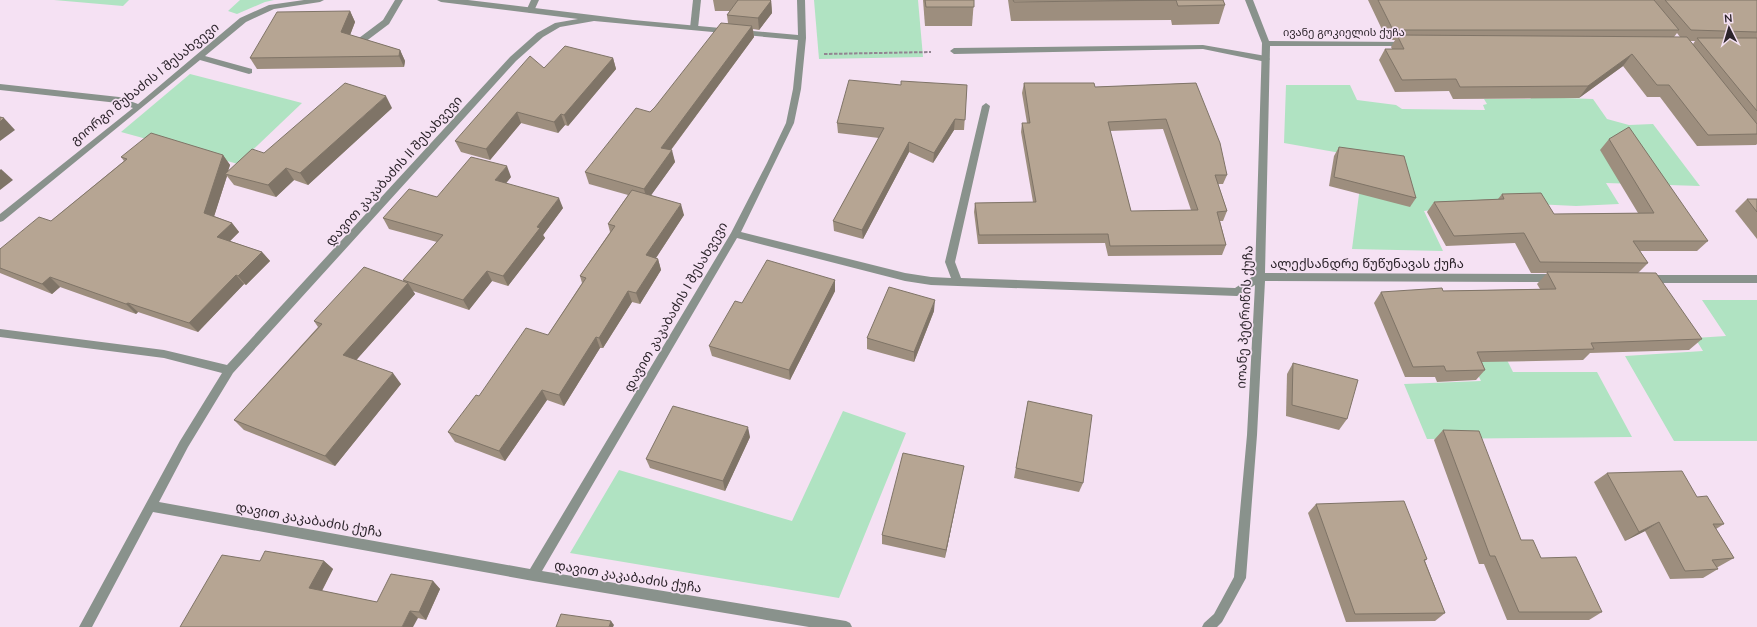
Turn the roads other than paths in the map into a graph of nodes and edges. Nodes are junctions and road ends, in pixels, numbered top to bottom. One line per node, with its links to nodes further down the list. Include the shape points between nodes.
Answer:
1 (320, 0): 16 (street, გიორგი მუხაძის I შესახვევი, via 272,7 258,12 243,20)
2 (399, 0): 12 (street, via 386,22)
3 (442, 0): 8 (street)
4 (535, 0): 8 (street)
5 (697, 0): 10 (street)
6 (801, 0): 11 (street)
7 (1249, 0): 13 (street, იოანე პეტრიწის ქუჩა)
8 (530, 11): 9 (street)
9 (597, 18): 10 (street); 30 (street, დავით კაკაბაძის II შესახვევი, via 558,25 540,35 514,59)
10 (694, 28): 11 (street)
11 (802, 38): 23 (street, დავით კაკაბაძის I შესახვევი, via 797,89 790,123)
12 (362, 40)
13 (1266, 43): 14 (street, ივანე გოკიელის ქუჩა); 17 (street, იოანე პეტრიწის ქუჩა)
14 (1417, 44)
15 (954, 51): 17 (street, via 1203,47)
16 (200, 57): 18 (street); 21 (street, გიორგი მუხაძის I შესახვევი)
17 (1266, 59): 24 (street, იოანე პეტრიწის ქუჩა)
18 (249, 71)
19 (0, 88): 21 (street, via 119,100)
20 (986, 106): 28 (street, via 950,262)
21 (138, 108): 22 (street, გიორგი მუხაძის I შესახვევი)
22 (0, 219)
23 (735, 234): 28 (street, ალექსანდრე წუწუნავას ქუჩა, via 905,277 931,282); 32 (street, დავით კაკაბაძის I შესახვევი)
24 (1260, 277): 25 (street, ალექსანდრე წუწუნავას ქუჩა); 28 (street, ალექსანდრე წუწუნავას ქუჩა, via 1237,292); 35 (street, იოანე პეტრიწის ქუჩა, via 1252,435 1240,578 1218,618)
25 (1568, 278)
26 (1639, 279): 27 (street)
27 (1757, 280)
28 (957, 282)
29 (0, 333): 30 (street, via 164,354)
30 (229, 370): 31 (street, via 184,444)
31 (152, 506): 32 (street, დავით კაკაბაძის ქუჩა); 33 (street)
32 (533, 575): 34 (street, დავით კაკაბაძის ქუჩა)
33 (85, 627)
34 (846, 627)
35 (1208, 627)

